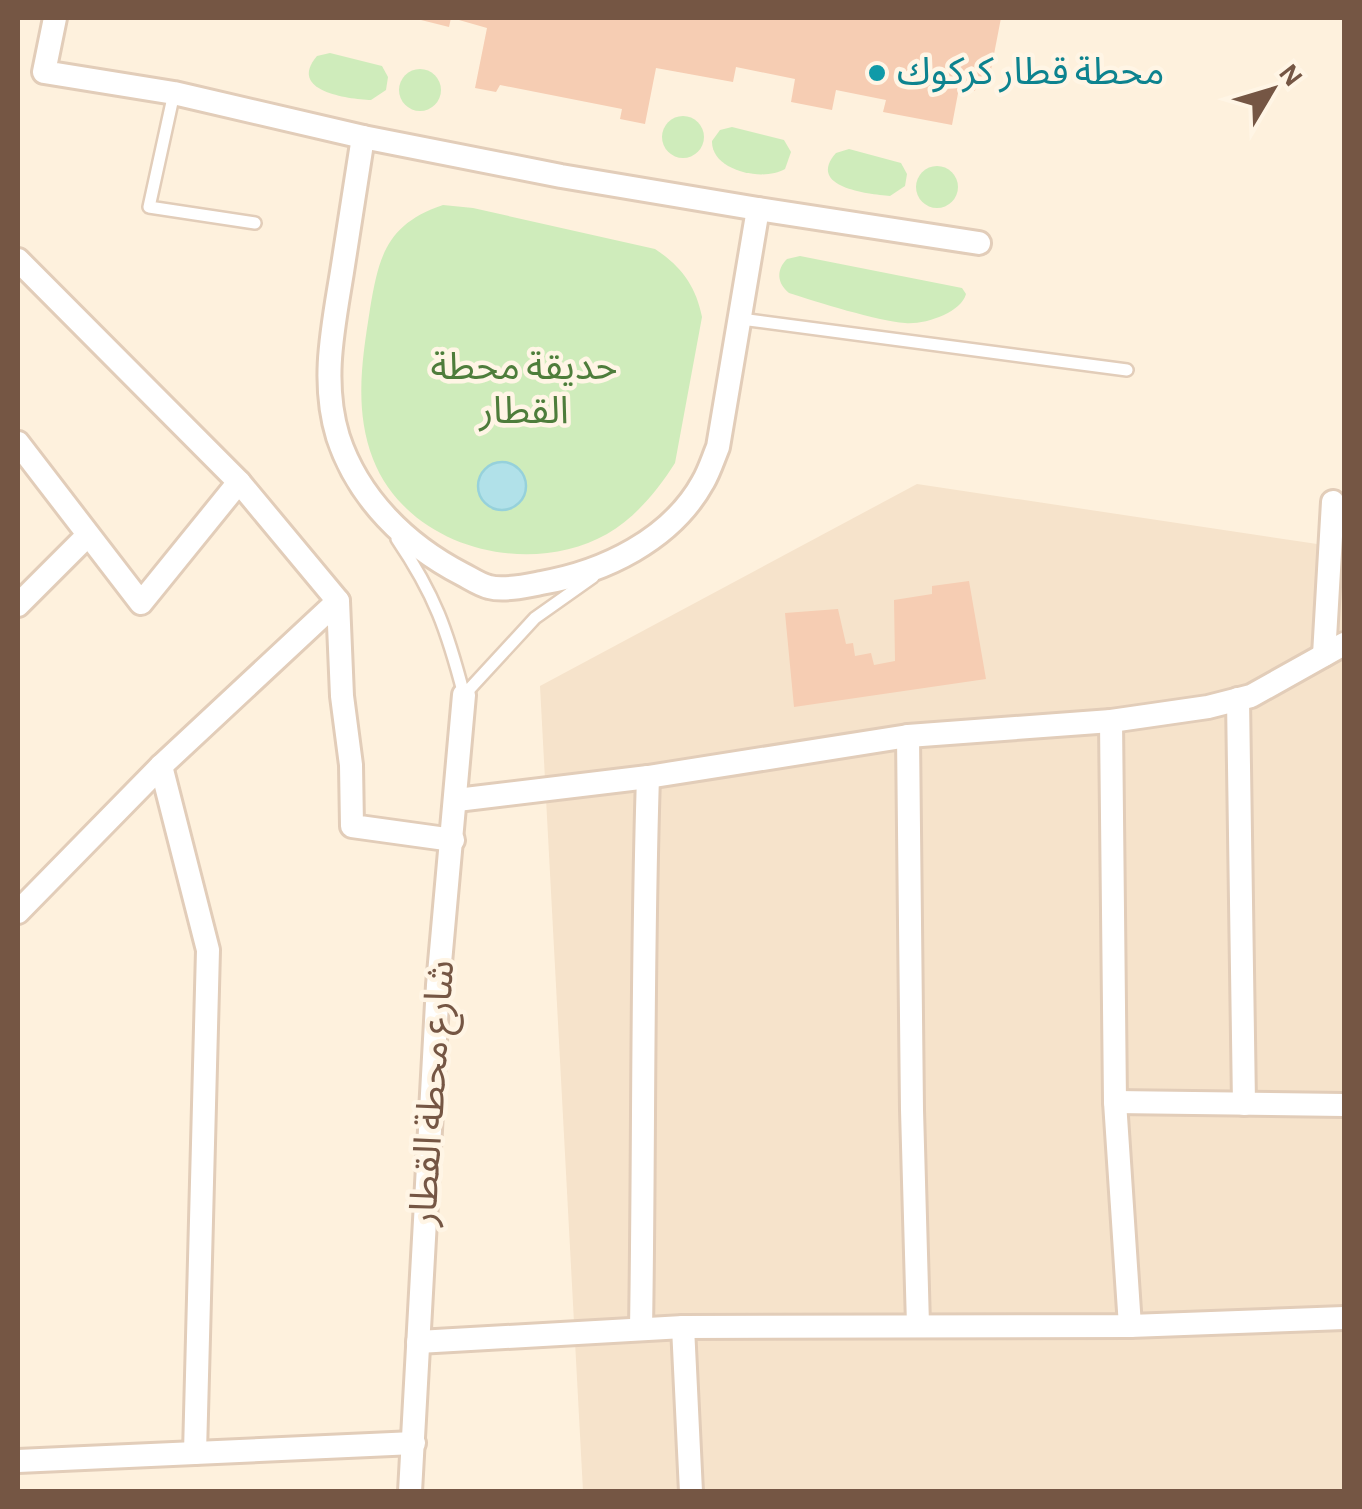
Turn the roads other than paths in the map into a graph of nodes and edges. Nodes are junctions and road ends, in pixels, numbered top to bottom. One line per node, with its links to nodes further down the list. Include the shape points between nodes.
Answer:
1 (55, 18): 2 (street, via 44,72)
2 (174, 94): 3 (street); 5 (lane, via 150,208)
3 (362, 138): 4 (street); 13 (street, via 330,349 329,397 339,439)
4 (758, 209): 6 (street); 8 (street)
5 (254, 223)
6 (979, 243)
7 (18, 260): 11 (street)
8 (741, 320): 9 (lane); 15 (street, via 718,447 703,483 681,512)
9 (1127, 370)
10 (18, 443): 14 (street)
11 (239, 482): 14 (street, via 142,603); 16 (street)
12 (1333, 502): 18 (street)
13 (373, 504): 15 (street, via 441,563 489,588 572,578); 19 (lane, via 427,582)
14 (88, 534): 17 (street)
15 (616, 560): 19 (lane, via 535,618)
16 (338, 602): 23 (street); 26 (street, via 352,826)
17 (18, 606)
18 (1334, 649): 20 (street)
19 (464, 695): 25 (street, شارع محطة القطار)
20 (1238, 699): 21 (street); 29 (street)
21 (1111, 720): 22 (street); 28 (street)
22 (908, 736): 24 (street); 32 (street)
23 (161, 766): 27 (street); 38 (street, via 208,950)
24 (648, 777): 25 (street); 35 (street)
25 (457, 800): 26 (street, شارع محطة القطار)
26 (453, 840): 36 (street, شارع محطة القطار)
27 (18, 912)
28 (1115, 1102): 29 (street); 33 (street)
29 (1244, 1104): 30 (street)
30 (1344, 1105)
31 (1344, 1318): 33 (street)
32 (918, 1325): 33 (street); 34 (street)
33 (1130, 1326)
34 (683, 1327): 35 (street); 41 (street)
35 (640, 1329): 36 (street)
36 (418, 1342): 37 (street, شارع محطة القطار)
37 (414, 1442): 38 (street); 40 (street, شارع محطة القطار)
38 (195, 1453): 39 (street)
39 (18, 1461)
40 (410, 1492)
41 (691, 1492)

